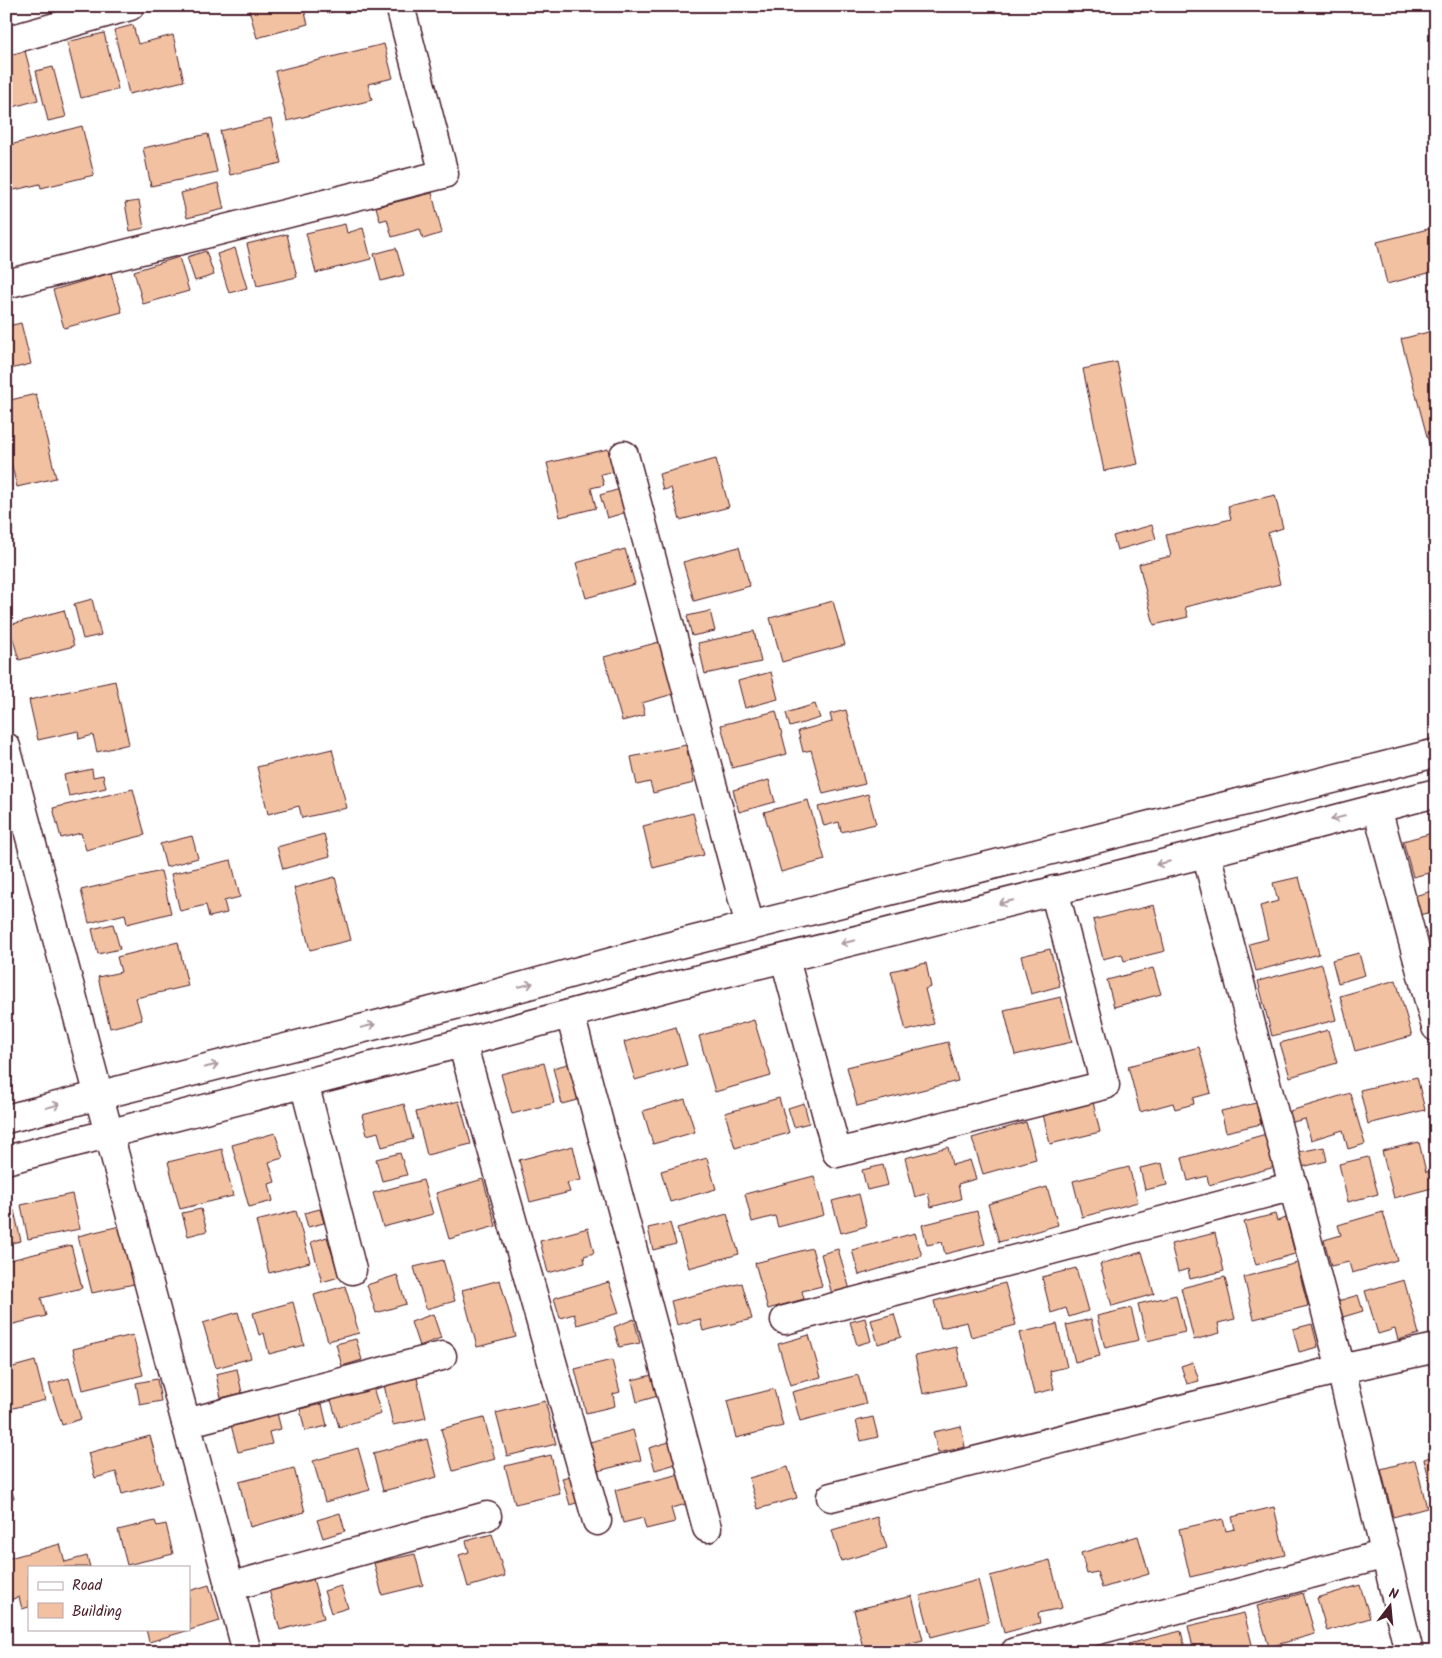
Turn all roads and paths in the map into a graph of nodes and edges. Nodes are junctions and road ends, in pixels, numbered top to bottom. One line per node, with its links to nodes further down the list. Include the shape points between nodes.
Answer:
1 (130, 6): 3 (street)
2 (400, 6): 4 (street, via 444,174)
3 (6, 41)
4 (6, 284)
5 (624, 455): 12 (street)
6 (6, 747): 18 (street)
7 (1436, 752): 12 (street)
8 (1436, 793): 9 (street)
9 (1377, 808): 10 (street, one-way to 10); 15 (street)
10 (1206, 852): 11 (street, one-way to 11); 22 (street)
11 (1054, 890): 13 (street, one-way to 13); 13 (street, via 1105,1084 836,1153)
12 (750, 926): 18 (street, one-way to 12, via 455,1005)
13 (785, 958): 14 (street)
14 (570, 1014): 16 (street); 32 (street)
15 (1436, 1027)
16 (462, 1043): 17 (street); 31 (street)
17 (304, 1083): 20 (street); 23 (street)
18 (99, 1094): 19 (street, one-way to 18); 20 (street)
19 (6, 1119)
20 (109, 1133): 21 (street); 28 (street)
21 (6, 1160)
22 (1294, 1186): 24 (street); 27 (street)
23 (352, 1270)
24 (785, 1320)
25 (1436, 1348): 27 (street)
26 (442, 1356): 28 (street)
27 (1342, 1369): 29 (street); 33 (street)
28 (186, 1423): 34 (street)
29 (831, 1497)
30 (487, 1516): 34 (street)
31 (597, 1521)
32 (706, 1528)
33 (1386, 1554): 36 (street); 37 (street)
34 (229, 1587): 35 (street)
35 (246, 1652)
36 (1015, 1652)
37 (1409, 1652)

